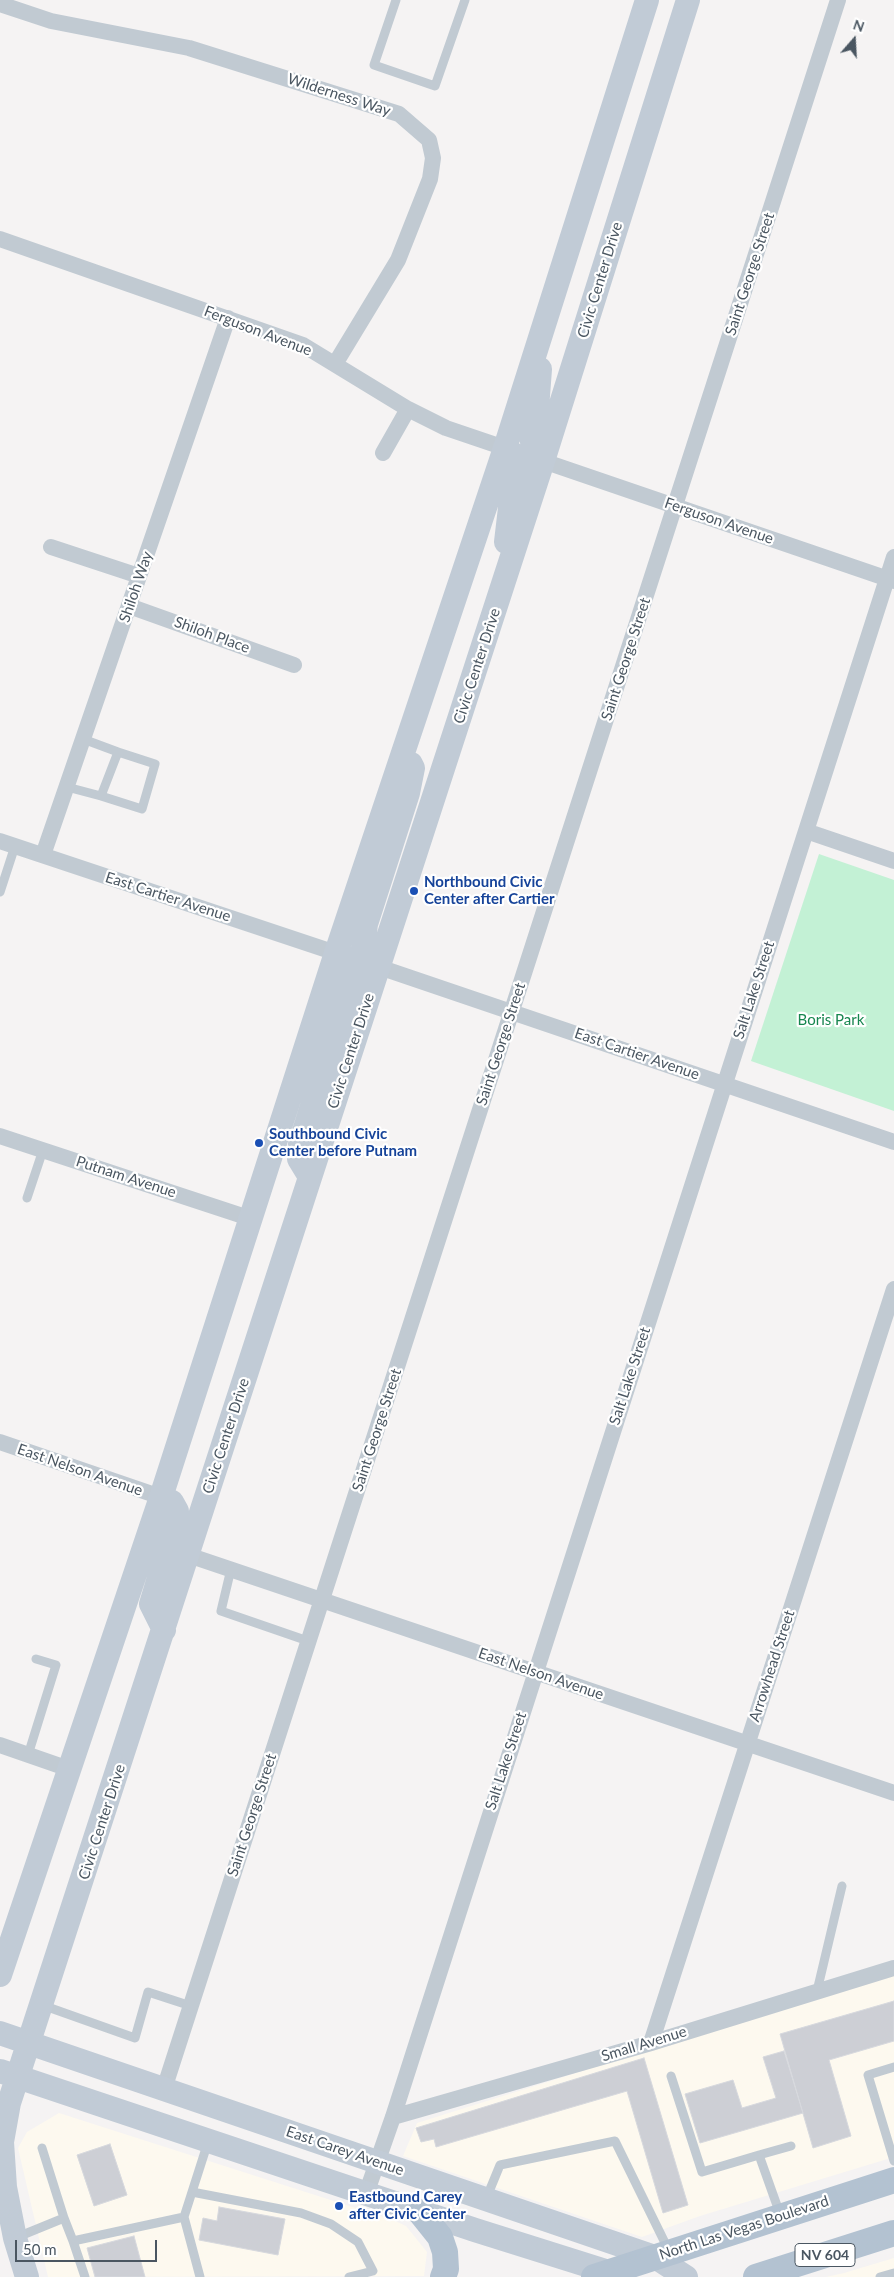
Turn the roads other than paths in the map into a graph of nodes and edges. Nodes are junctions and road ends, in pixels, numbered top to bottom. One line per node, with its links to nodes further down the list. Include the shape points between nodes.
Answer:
1 (396, 0): 2 (lane, via 374,64 435,86)
2 (465, 0)
3 (647, 0): 9 (main road)
4 (688, 0): 14 (main road, Civic Center Drive)
5 (838, 0): 15 (street, Saint George Street)
6 (0, 4): 10 (street, Wilderness Way, via 51,21 188,48 400,114 429,140 434,158 430,179 398,260)
7 (0, 239): 8 (street, Ferguson Avenue)
8 (228, 318): 10 (street, Ferguson Avenue, via 303,345); 18 (street, Shiloh Way)
9 (544, 325): 12 (main road); 14 (main road, via 537,410 530,432 536,456)
10 (335, 364): 11 (street, Ferguson Avenue)
11 (408, 409): 12 (street, Ferguson Avenue, via 446,428); 13 (street)
12 (505, 448): 20 (main road, via 516,456 520,466 512,491); 25 (main road)
13 (383, 453)
14 (543, 461): 15 (street, Ferguson Avenue); 20 (main road, Civic Center Drive)
15 (676, 506): 19 (street, Ferguson Avenue); 35 (street, Saint George Street)
16 (51, 547): 18 (street)
17 (894, 557): 19 (street, Salt Lake Street)
18 (139, 576): 21 (street, Shiloh Way)
19 (891, 580): 28 (street, Salt Lake Street)
20 (500, 594): 34 (main road, Civic Center Drive)
21 (129, 606): 22 (street, Shiloh Place); 23 (street, Shiloh Way)
22 (294, 665)
23 (83, 739): 24 (lane); 26 (street, Shiloh Way)
24 (118, 752): 27 (lane); 27 (lane, via 155,764 142,809)
25 (404, 752): 33 (main road); 34 (main road, via 413,768 408,793 366,924 363,948 366,959)
26 (67, 787): 27 (lane); 30 (street, Shiloh Way)
27 (101, 796)
28 (806, 831): 31 (street); 36 (street, Salt Lake Street)
29 (8, 843): 30 (street, East Cartier Avenue); 32 (lane)
30 (43, 855): 33 (street, East Cartier Avenue)
31 (894, 861)
32 (0, 892)
33 (336, 953): 40 (main road, via 353,964 353,976 300,1144 300,1159); 42 (main road)
34 (379, 967): 35 (street, East Cartier Avenue); 40 (main road, Civic Center Drive)
35 (512, 1011): 36 (street, East Cartier Avenue); 48 (street, Saint George Street)
36 (724, 1084): 38 (street, East Cartier Avenue); 52 (street, Salt Lake Street)
37 (0, 1136): 39 (street, Putnam Avenue)
38 (894, 1142)
39 (43, 1150): 41 (lane); 42 (street, Putnam Avenue)
40 (310, 1177): 46 (main road, Civic Center Drive)
41 (27, 1198)
42 (252, 1219): 45 (main road)
43 (894, 1290): 53 (street, Arrowhead Street)
44 (0, 1442): 45 (street, East Nelson Avenue)
45 (161, 1497): 49 (main road, via 172,1502 177,1511 151,1604); 56 (main road)
46 (188, 1555): 47 (street, East Nelson Avenue); 49 (main road, Civic Center Drive)
47 (232, 1569): 48 (street, East Nelson Avenue); 50 (lane, via 221,1611)
48 (322, 1600): 50 (street, Saint George Street); 52 (street, East Nelson Avenue)
49 (164, 1630): 62 (main road, Civic Center Drive)
50 (308, 1641): 63 (street, Saint George Street)
51 (36, 1658): 55 (lane, via 56,1665)
52 (535, 1672): 53 (street, East Nelson Avenue); 71 (street, Salt Lake Street)
53 (747, 1744): 57 (street, East Nelson Avenue); 66 (street, Arrowhead Street)
54 (0, 1745): 55 (street)
55 (28, 1755): 56 (street)
56 (69, 1769): 60 (main road)
57 (894, 1794)
58 (842, 1886): 61 (lane)
59 (894, 1968): 61 (street, Small Avenue)
60 (0, 1975)
61 (817, 1990): 66 (street, Small Avenue)
62 (42, 2005): 63 (lane, via 135,2038 148,1992); 65 (main road, Civic Center Drive)
63 (191, 2006): 70 (street, Saint George Street)
64 (0, 2033): 65 (main road, East Carey Avenue)
65 (30, 2042): 68 (main road, Civic Center Drive); 70 (main road, East Carey Avenue)
66 (651, 2043): 71 (street, Small Avenue)
67 (894, 2067): 76 (lane, via 868,2075)
68 (9, 2074): 72 (main road); 87 (main road, Civic Center Drive, via 9,2103 2,2142 5,2187)
69 (671, 2076): 75 (lane, via 702,2172)
70 (164, 2089): 77 (main road, East Carey Avenue)
71 (393, 2117): 77 (street, Salt Lake Street)
72 (208, 2141): 79 (lane); 80 (main road)
73 (791, 2146): 75 (lane)
74 (42, 2148): 85 (lane)
75 (759, 2155): 83 (lane)
76 (894, 2161)
77 (377, 2162): 80 (street, Salt Lake Street); 81 (main road, East Carey Avenue)
78 (894, 2180): 83 (main road, North Las Vegas Boulevard)
79 (192, 2192): 84 (lane); 95 (lane, via 301,2213 331,2224 358,2242 373,2271)
80 (366, 2194): 82 (main road)
81 (486, 2199): 89 (main road, East Carey Avenue); 89 (lane, via 500,2165 615,2141)
82 (420, 2212): 91 (main road); 96 (main road, via 440,2238 446,2268)
83 (781, 2216): 89 (main road, North Las Vegas Boulevard)
84 (184, 2217): 88 (lane); 94 (lane)
85 (64, 2218): 87 (lane); 88 (lane)
86 (894, 2233): 98 (main road, NV 604)
87 (15, 2238): 92 (main road, Civic Center Drive)
88 (73, 2241): 93 (lane)
89 (662, 2254): 91 (main road, North Las Vegas Boulevard); 97 (main road, East Carey Avenue)
90 (894, 2273): 99 (lane)
91 (610, 2276)
92 (27, 2277)
93 (85, 2277)
94 (200, 2277)
95 (349, 2277)
96 (443, 2277)
97 (686, 2277)
98 (756, 2277)
99 (880, 2277)

